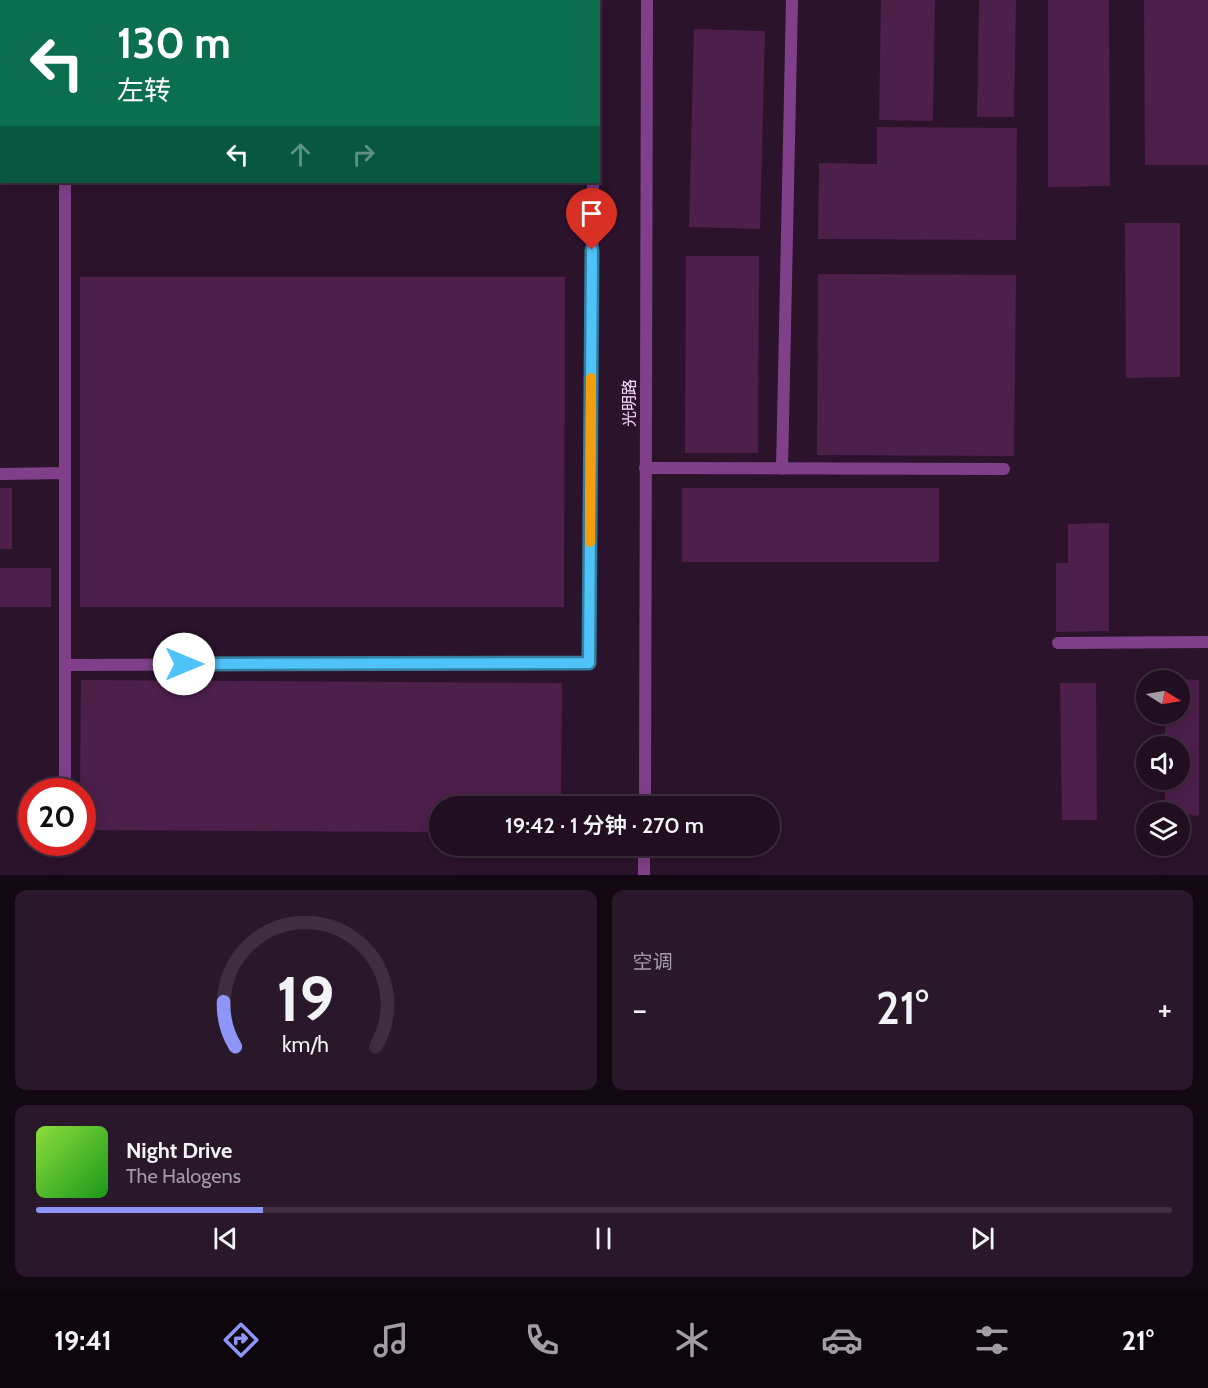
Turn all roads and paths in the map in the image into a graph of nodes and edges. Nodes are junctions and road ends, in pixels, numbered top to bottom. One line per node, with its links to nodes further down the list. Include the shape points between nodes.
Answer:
1 (647, 0): 5 (street, 光明路)
2 (792, 0): 6 (street)
3 (65, 183): 8 (street)
4 (593, 183): 12 (street, via 589,663)
5 (645, 468): 6 (street); 14 (street, 光明路)
6 (782, 469): 7 (street)
7 (1004, 469)
8 (65, 472): 9 (street); 12 (street)
9 (0, 474)
10 (1208, 642): 11 (street)
11 (1058, 643)
12 (65, 665): 13 (street)
13 (65, 778)
14 (645, 796)
15 (644, 856): 16 (street)
16 (644, 875)

